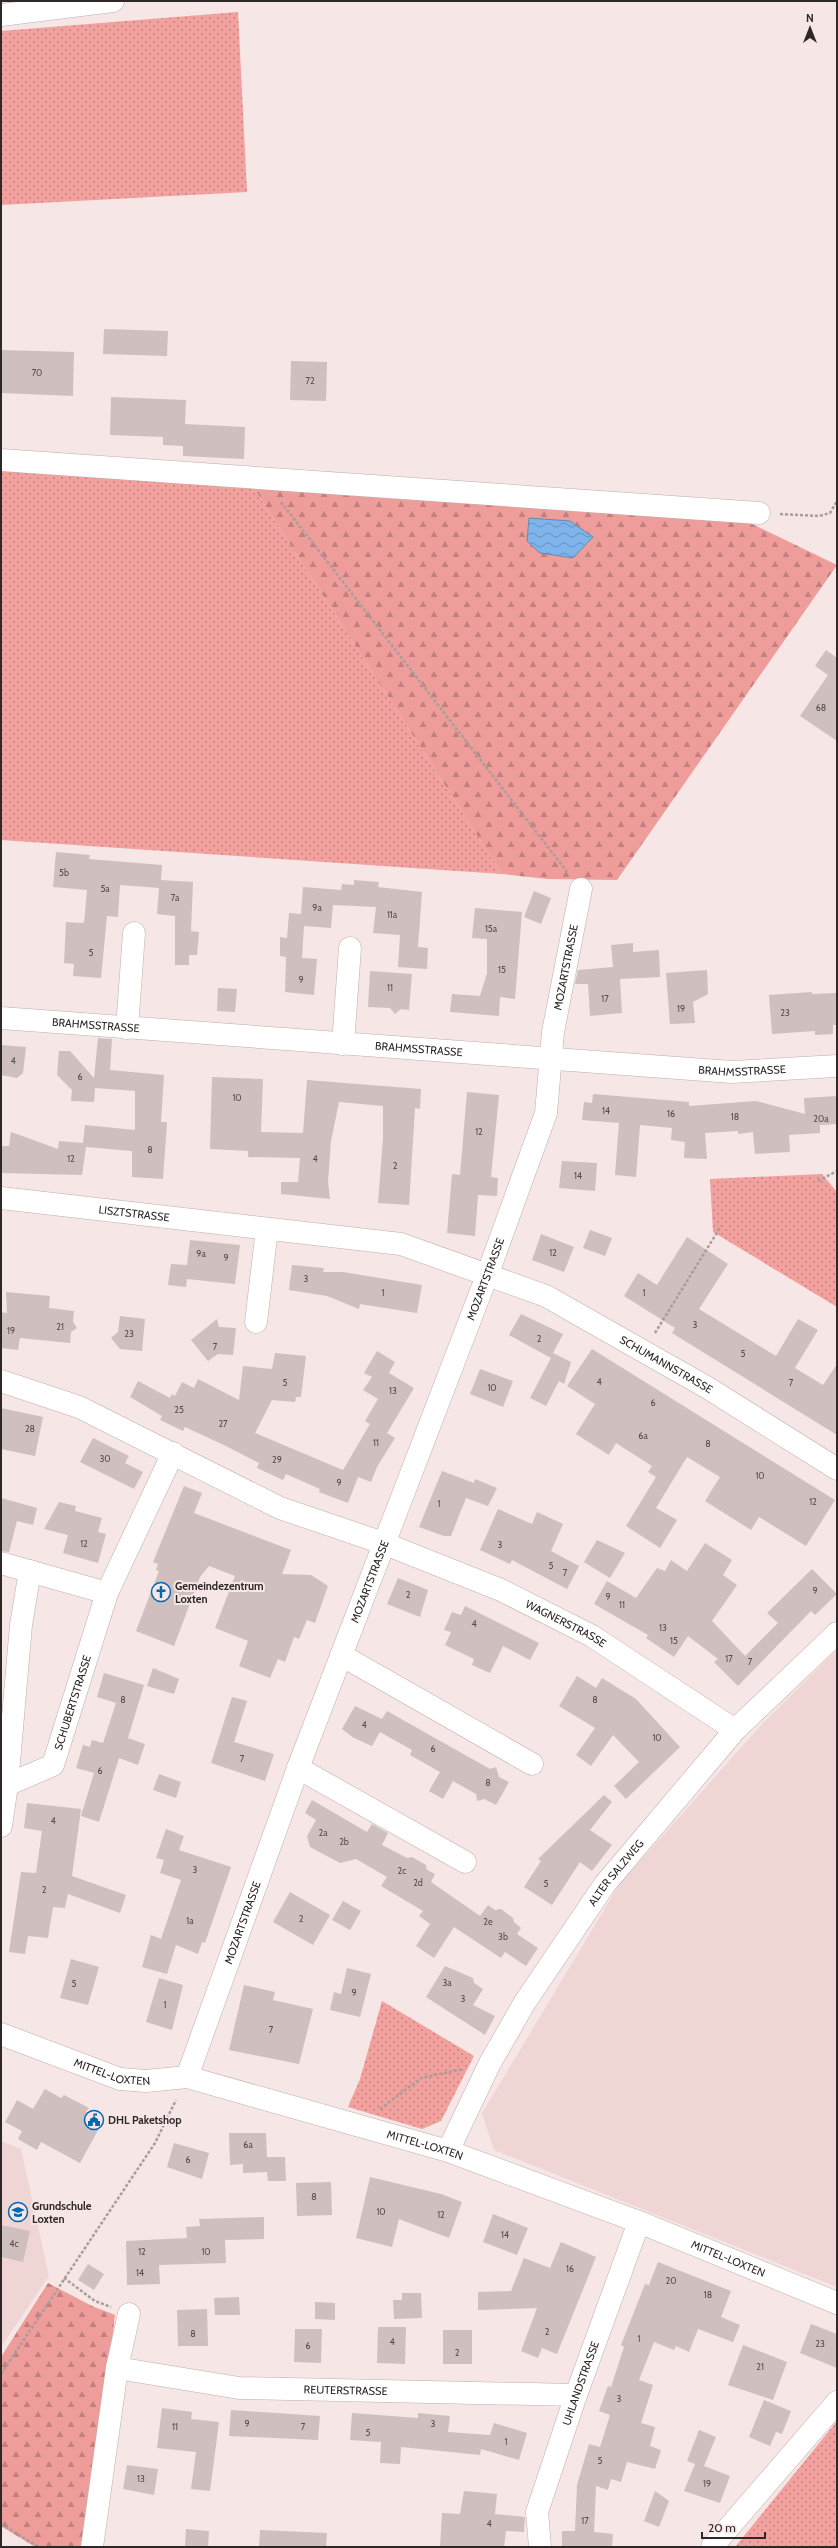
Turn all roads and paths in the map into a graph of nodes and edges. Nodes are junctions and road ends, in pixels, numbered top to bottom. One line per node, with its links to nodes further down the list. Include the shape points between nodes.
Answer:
1 (113, 1): 2 (street)
2 (1, 14)
3 (1, 460): 4 (street)
4 (274, 480): 6 (street); 7 (path, via 274,492)
5 (837, 501): 6 (path, via 830,513 819,516)
6 (759, 513)
7 (581, 889): 13 (street, MOZARTSTRASSE, via 553,1032)
8 (134, 933): 11 (street)
9 (350, 948): 12 (street)
10 (1, 1018): 11 (street, BRAHMSSTRASSE)
11 (127, 1028): 12 (street, BRAHMSSTRASSE)
12 (343, 1044): 13 (street, BRAHMSSTRASSE)
13 (552, 1059): 14 (street, BRAHMSSTRASSE, via 732,1072); 20 (street, MOZARTSTRASSE, via 546,1112)
14 (837, 1066)
15 (837, 1171): 16 (path)
16 (818, 1181)
17 (1, 1198): 19 (street, LISZTSTRASSE)
18 (721, 1226): 22 (path)
19 (267, 1229): 20 (street, LISZTSTRASSE, via 401,1244); 21 (street)
20 (488, 1273): 22 (street, SCHUMANNSTRASSE, via 546,1296); 26 (street, MOZARTSTRASSE)
21 (256, 1322)
22 (644, 1351): 25 (street, SCHUMANNSTRASSE)
23 (1, 1382): 24 (street, via 79,1407)
24 (173, 1453): 26 (street, via 280,1508); 29 (street, SCHUBERTSTRASSE)
25 (837, 1469)
26 (383, 1543): 31 (street, MOZARTSTRASSE); 32 (street, WAGNERSTRASSE, via 501,1590 592,1636)
27 (1, 1563): 28 (street)
28 (30, 1571): 29 (street); 35 (street, via 21,1625)
29 (107, 1593): 35 (street, SCHUBERTSTRASSE, via 53,1765)
30 (837, 1633): 32 (street, ALTER SALZWEG)
31 (341, 1656): 33 (street); 34 (street, MOZARTSTRASSE)
32 (735, 1730): 39 (street, ALTER SALZWEG, via 605,1884 525,2002)
33 (532, 1764)
34 (298, 1768): 37 (street); 40 (street, MOZARTSTRASSE)
35 (4, 1785): 36 (street)
36 (1, 1826)
37 (465, 1862)
38 (1, 2034): 40 (street, MITTEL-LOXTEN, via 120,2079 146,2081)
39 (490, 2063): 41 (path, via 421,2078); 42 (street, ALTER SALZWEG)
40 (187, 2077): 41 (street, MITTEL-LOXTEN); 44 (path, via 155,2143)
41 (359, 2126): 42 (street, MITTEL-LOXTEN)
42 (448, 2151): 43 (street, MITTEL-LOXTEN)
43 (640, 2222): 45 (street, MITTEL-LOXTEN); 49 (street, UHLANDSTRASSE)
44 (64, 2278): 46 (path, via 95,2301); 48 (path)
45 (837, 2302)
46 (129, 2314): 47 (street)
47 (117, 2368): 49 (street, REUTERSTRASSE, via 239,2388); 53 (street)
48 (1, 2374)
49 (576, 2395): 54 (street, UHLANDSTRASSE, via 537,2512)
50 (837, 2402): 55 (street)
51 (1, 2524): 52 (path)
52 (39, 2547)
53 (92, 2547)
54 (540, 2547)
55 (712, 2547)

